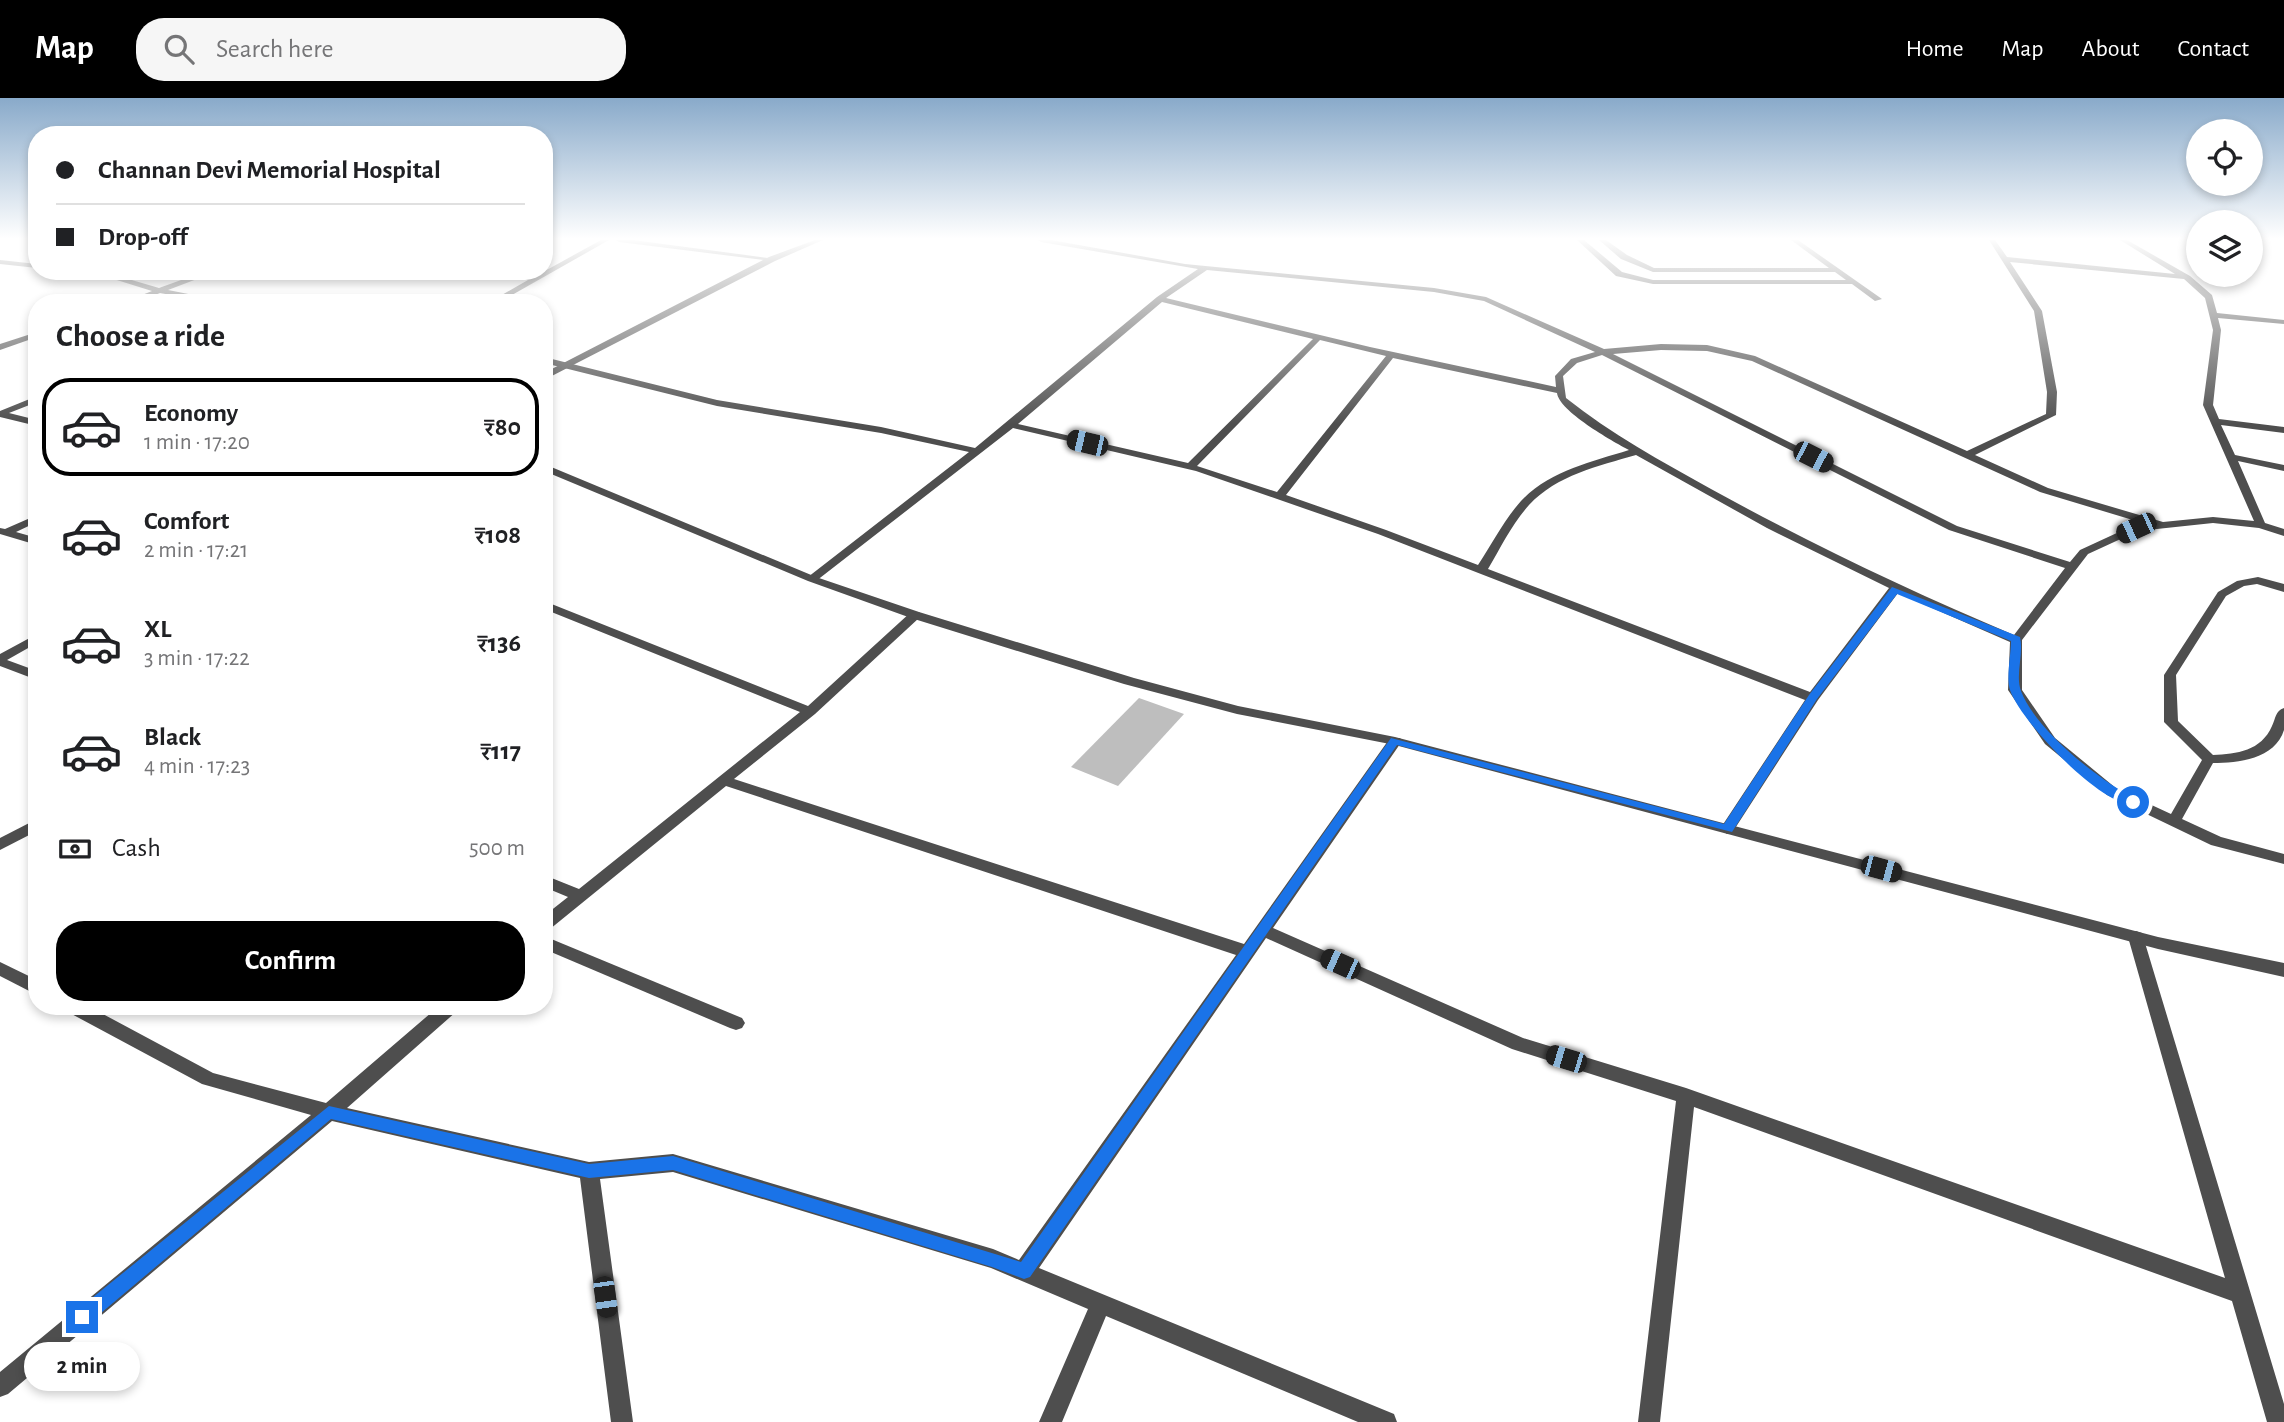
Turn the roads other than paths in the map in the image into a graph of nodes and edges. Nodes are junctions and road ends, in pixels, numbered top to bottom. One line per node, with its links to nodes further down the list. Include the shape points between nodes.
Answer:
1 (691, 302): 15 (street)
2 (1157, 302): 22 (street)
3 (1171, 302): 10 (street)
4 (1487, 302): 12 (street)
5 (2031, 302): 26 (street, via 2038,312 2053,392 2051,415)
6 (2210, 302): 7 (street)
7 (2213, 315): 8 (street); 20 (street, via 2217,330 2208,405)
8 (2284, 323)
9 (28, 337): 11 (street)
10 (1318, 338): 13 (street); 28 (street)
11 (0, 347)
12 (1602, 352): 17 (street, via 1574,361 1559,376); 26 (street, via 1707,348 1755,359); 38 (street, via 1953,528)
13 (1391, 355): 17 (street); 31 (street)
14 (553, 362): 15 (street)
15 (569, 366): 16 (street); 24 (street, via 716,403)
16 (553, 373)
17 (1560, 391): 25 (street, via 1562,399 1590,424)
18 (28, 403): 19 (street)
19 (0, 414): 21 (street)
20 (2214, 421): 23 (street); 27 (street)
21 (28, 422)
22 (1011, 425): 24 (street); 28 (street)
23 (2284, 430)
24 (976, 451): 40 (street)
25 (1637, 451): 39 (street, via 1567,472 1545,486 1525,503); 42 (street, via 1781,533)
26 (1967, 456): 33 (street, via 2044,490)
27 (2231, 457): 29 (street); 34 (street)
28 (1190, 467): 31 (street)
29 (2284, 468)
30 (553, 471): 40 (street)
31 (1279, 497): 39 (street)
32 (28, 522): 35 (street)
33 (2162, 525): 34 (street, via 2213,520); 38 (street, via 2136,528 2084,552)
34 (2261, 525): 36 (street)
35 (3, 532): 37 (street)
36 (2284, 534)
37 (28, 539)
38 (2073, 567): 45 (street)
39 (1481, 570): 49 (street)
40 (812, 579): 44 (street)
41 (2284, 588): 53 (street, via 2258,580 2222,594 2170,676 2171,722)
42 (1895, 589): 45 (street); 49 (street)
43 (553, 609): 50 (street)
44 (915, 615): 50 (street); 52 (street, via 1237,710)
45 (2016, 640): 55 (street, via 2015,690 2050,741 2112,792)
46 (28, 644): 47 (street)
47 (0, 661): 48 (street)
48 (28, 672)
49 (1813, 698): 57 (street)
50 (810, 711): 54 (street)
51 (2284, 712): 53 (street, via 2260,753 2238,760)
52 (1395, 741): 57 (street); 63 (street)
53 (2209, 760): 55 (street)
54 (726, 781): 61 (street); 66 (street)
55 (2175, 821): 59 (street, via 2216,841)
56 (28, 829): 58 (street)
57 (1727, 829): 64 (street)
58 (0, 845)
59 (2284, 859)
60 (553, 885): 61 (street)
61 (579, 895): 62 (street)
62 (553, 917)
63 (1263, 930): 66 (street); 73 (street, via 1518,1044)
64 (2136, 937): 68 (street); 77 (street)
65 (553, 946): 72 (street)
66 (1248, 952): 76 (street)
67 (0, 968): 69 (street)
68 (2284, 970)
69 (28, 983)
70 (95, 1015): 74 (street, via 208,1079)
71 (441, 1015): 74 (street)
72 (736, 1023)
73 (1686, 1096): 77 (street); 83 (street)
74 (329, 1112): 75 (street); 79 (street)
75 (589, 1171): 76 (street, via 673,1163); 80 (street)
76 (1024, 1271): 78 (street)
77 (2242, 1294): 84 (street)
78 (1101, 1303): 81 (street); 82 (street)
79 (0, 1386)
80 (622, 1422)
81 (1050, 1422)
82 (1386, 1422)
83 (1649, 1422)
84 (2278, 1422)

